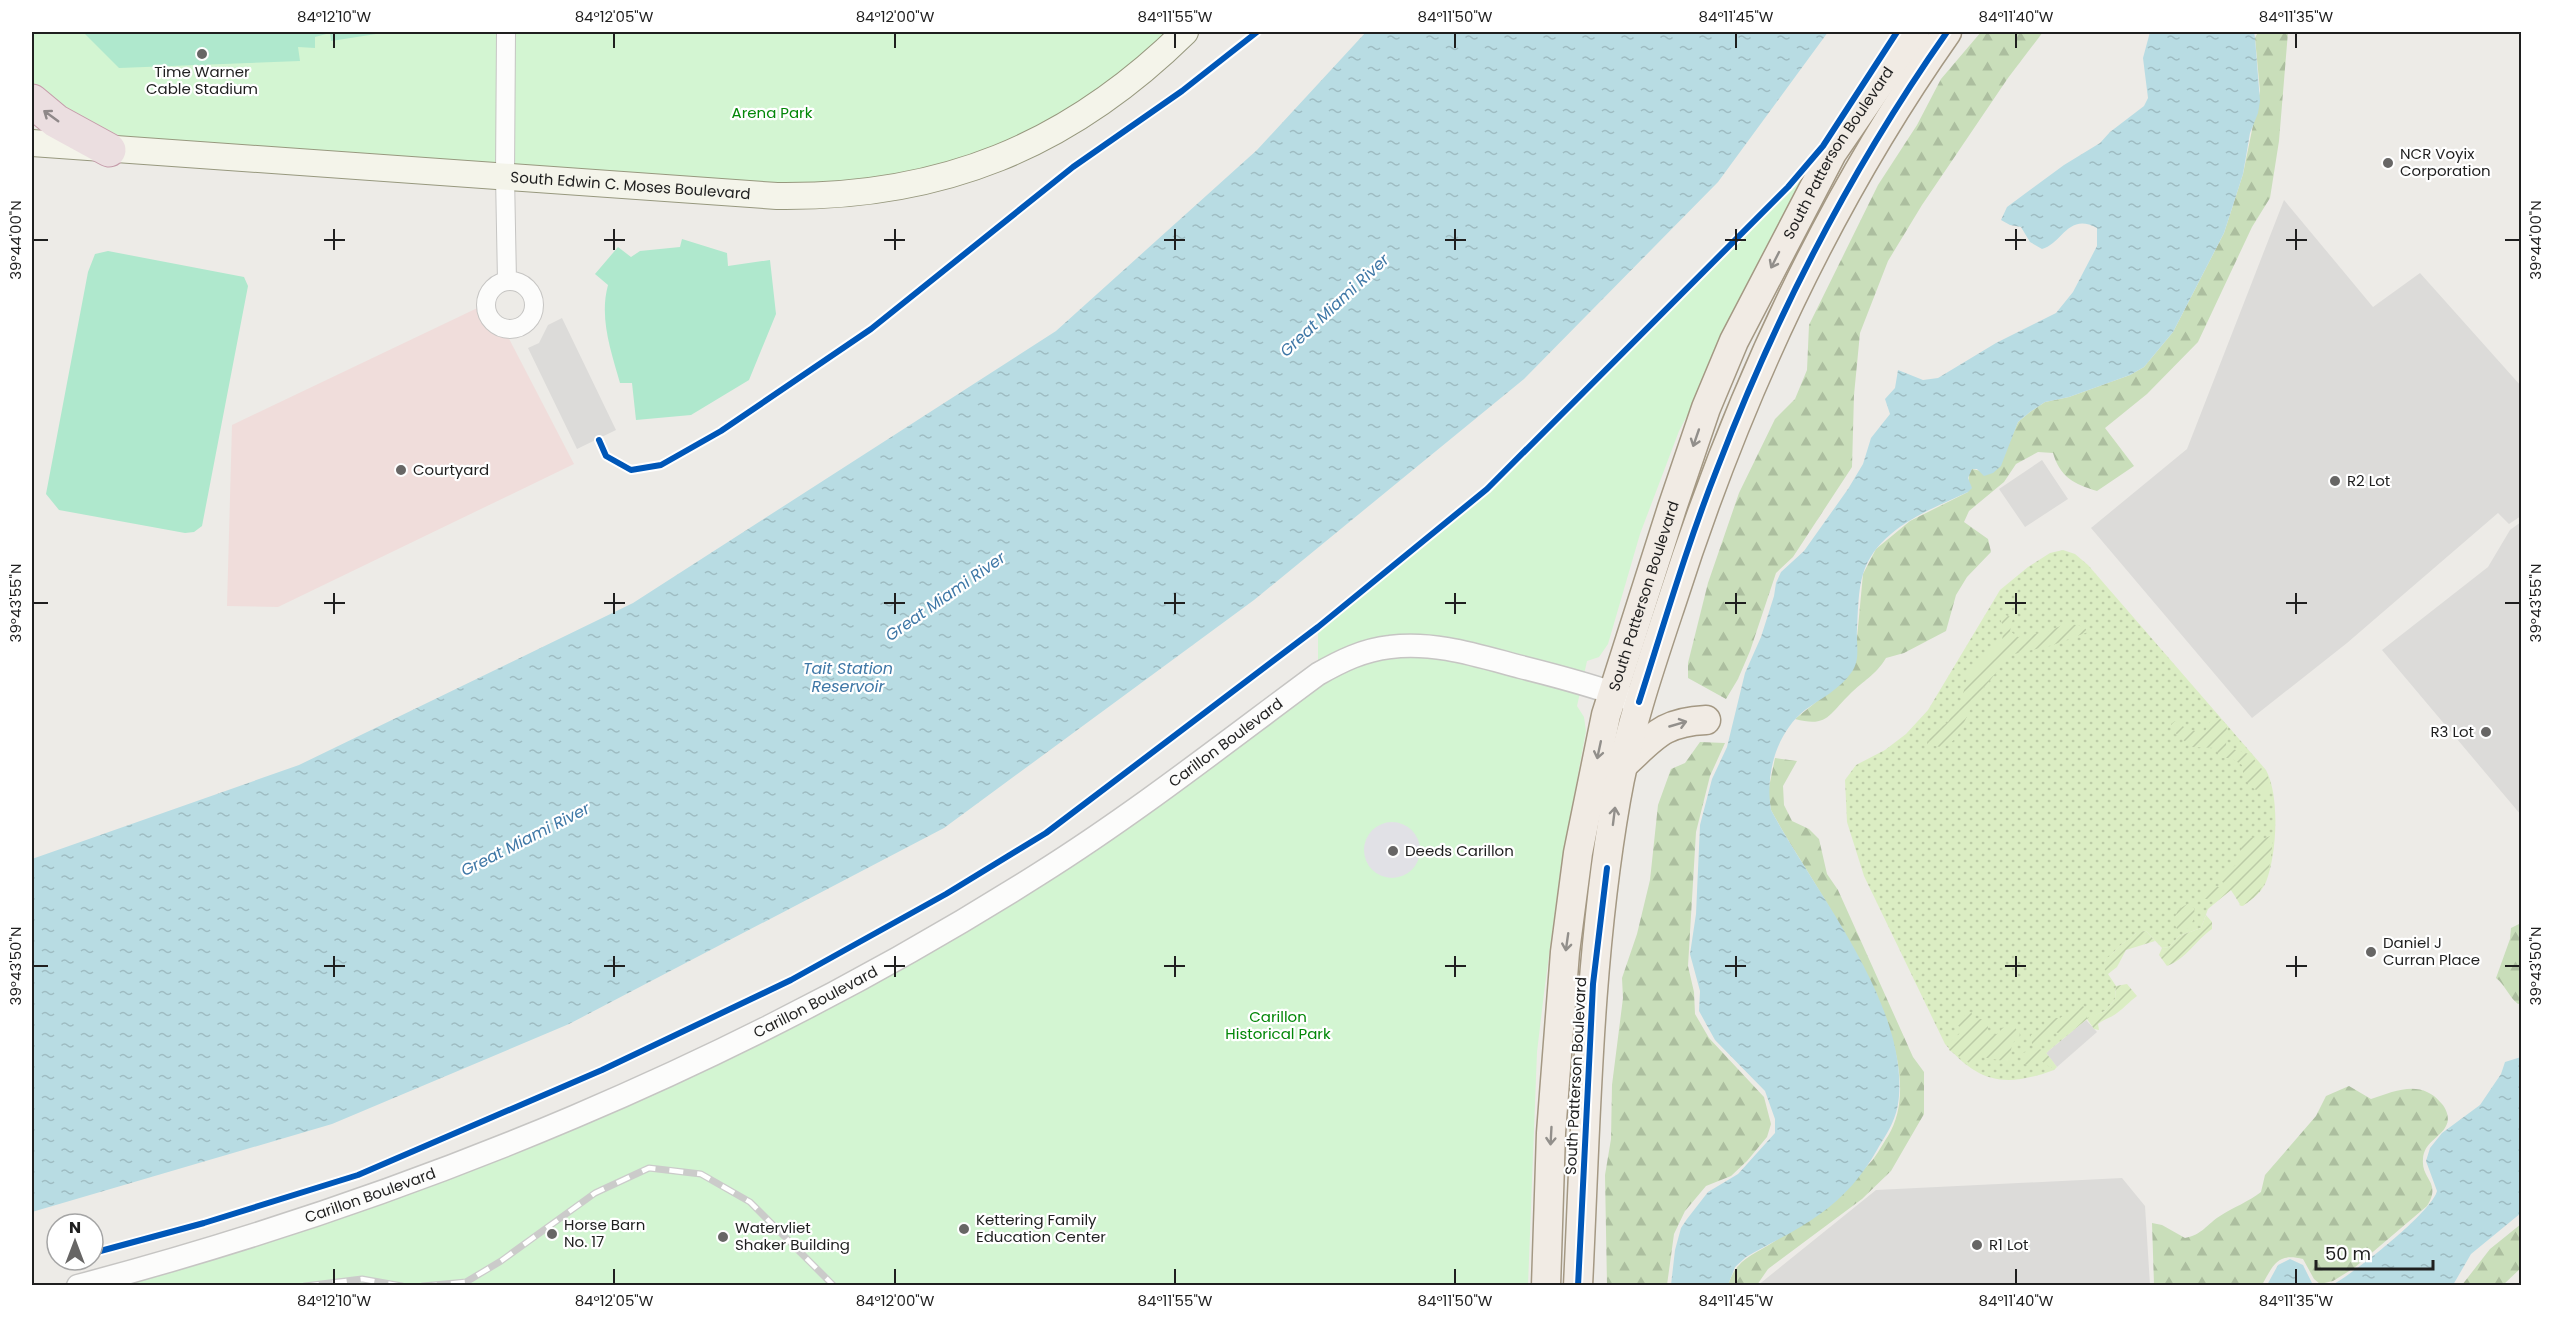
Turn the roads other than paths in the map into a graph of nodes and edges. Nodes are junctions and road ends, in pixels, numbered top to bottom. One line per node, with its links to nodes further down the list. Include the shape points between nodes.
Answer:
1 (506, 32): 8 (street)
2 (1185, 32): 8 (main road, South Edwin C. Moses Boulevard, via 1108,97 1043,137 976,167 908,185 873,192 777,196)
3 (1915, 32): 10 (main road, South Patterson Boulevard, one-way to 10, via 1832,153 1734,342 1679,486)
4 (1947, 32): 10 (main road, South Patterson Boulevard, via 1886,124 1795,286 1716,470)
5 (32, 101): 7 (highway, one-way to 5, via 56,121)
6 (32, 143): 7 (main road, South Edwin C. Moses Boulevard)
7 (109, 150): 8 (main road, South Edwin C. Moses Boulevard)
8 (505, 176): 9 (street)
9 (507, 281)
10 (1626, 698): 12 (main road, South Patterson Boulevard); 13 (street, Carillon Boulevard, via 1440,648 1408,645 1358,654 1318,674 1023,884 821,999 651,1085 325,1213 252,1238); 14 (main road, South Patterson Boulevard, one-way to 14, via 1606,715 1578,853 1565,952 1551,1133)
11 (1706, 720): 12 (main road, one-way to 11, via 1659,732 1681,721)
12 (1623, 765): 15 (main road, South Patterson Boulevard, one-way to 12, via 1593,984)
13 (78, 1286)
14 (1546, 1286)
15 (1578, 1286)

